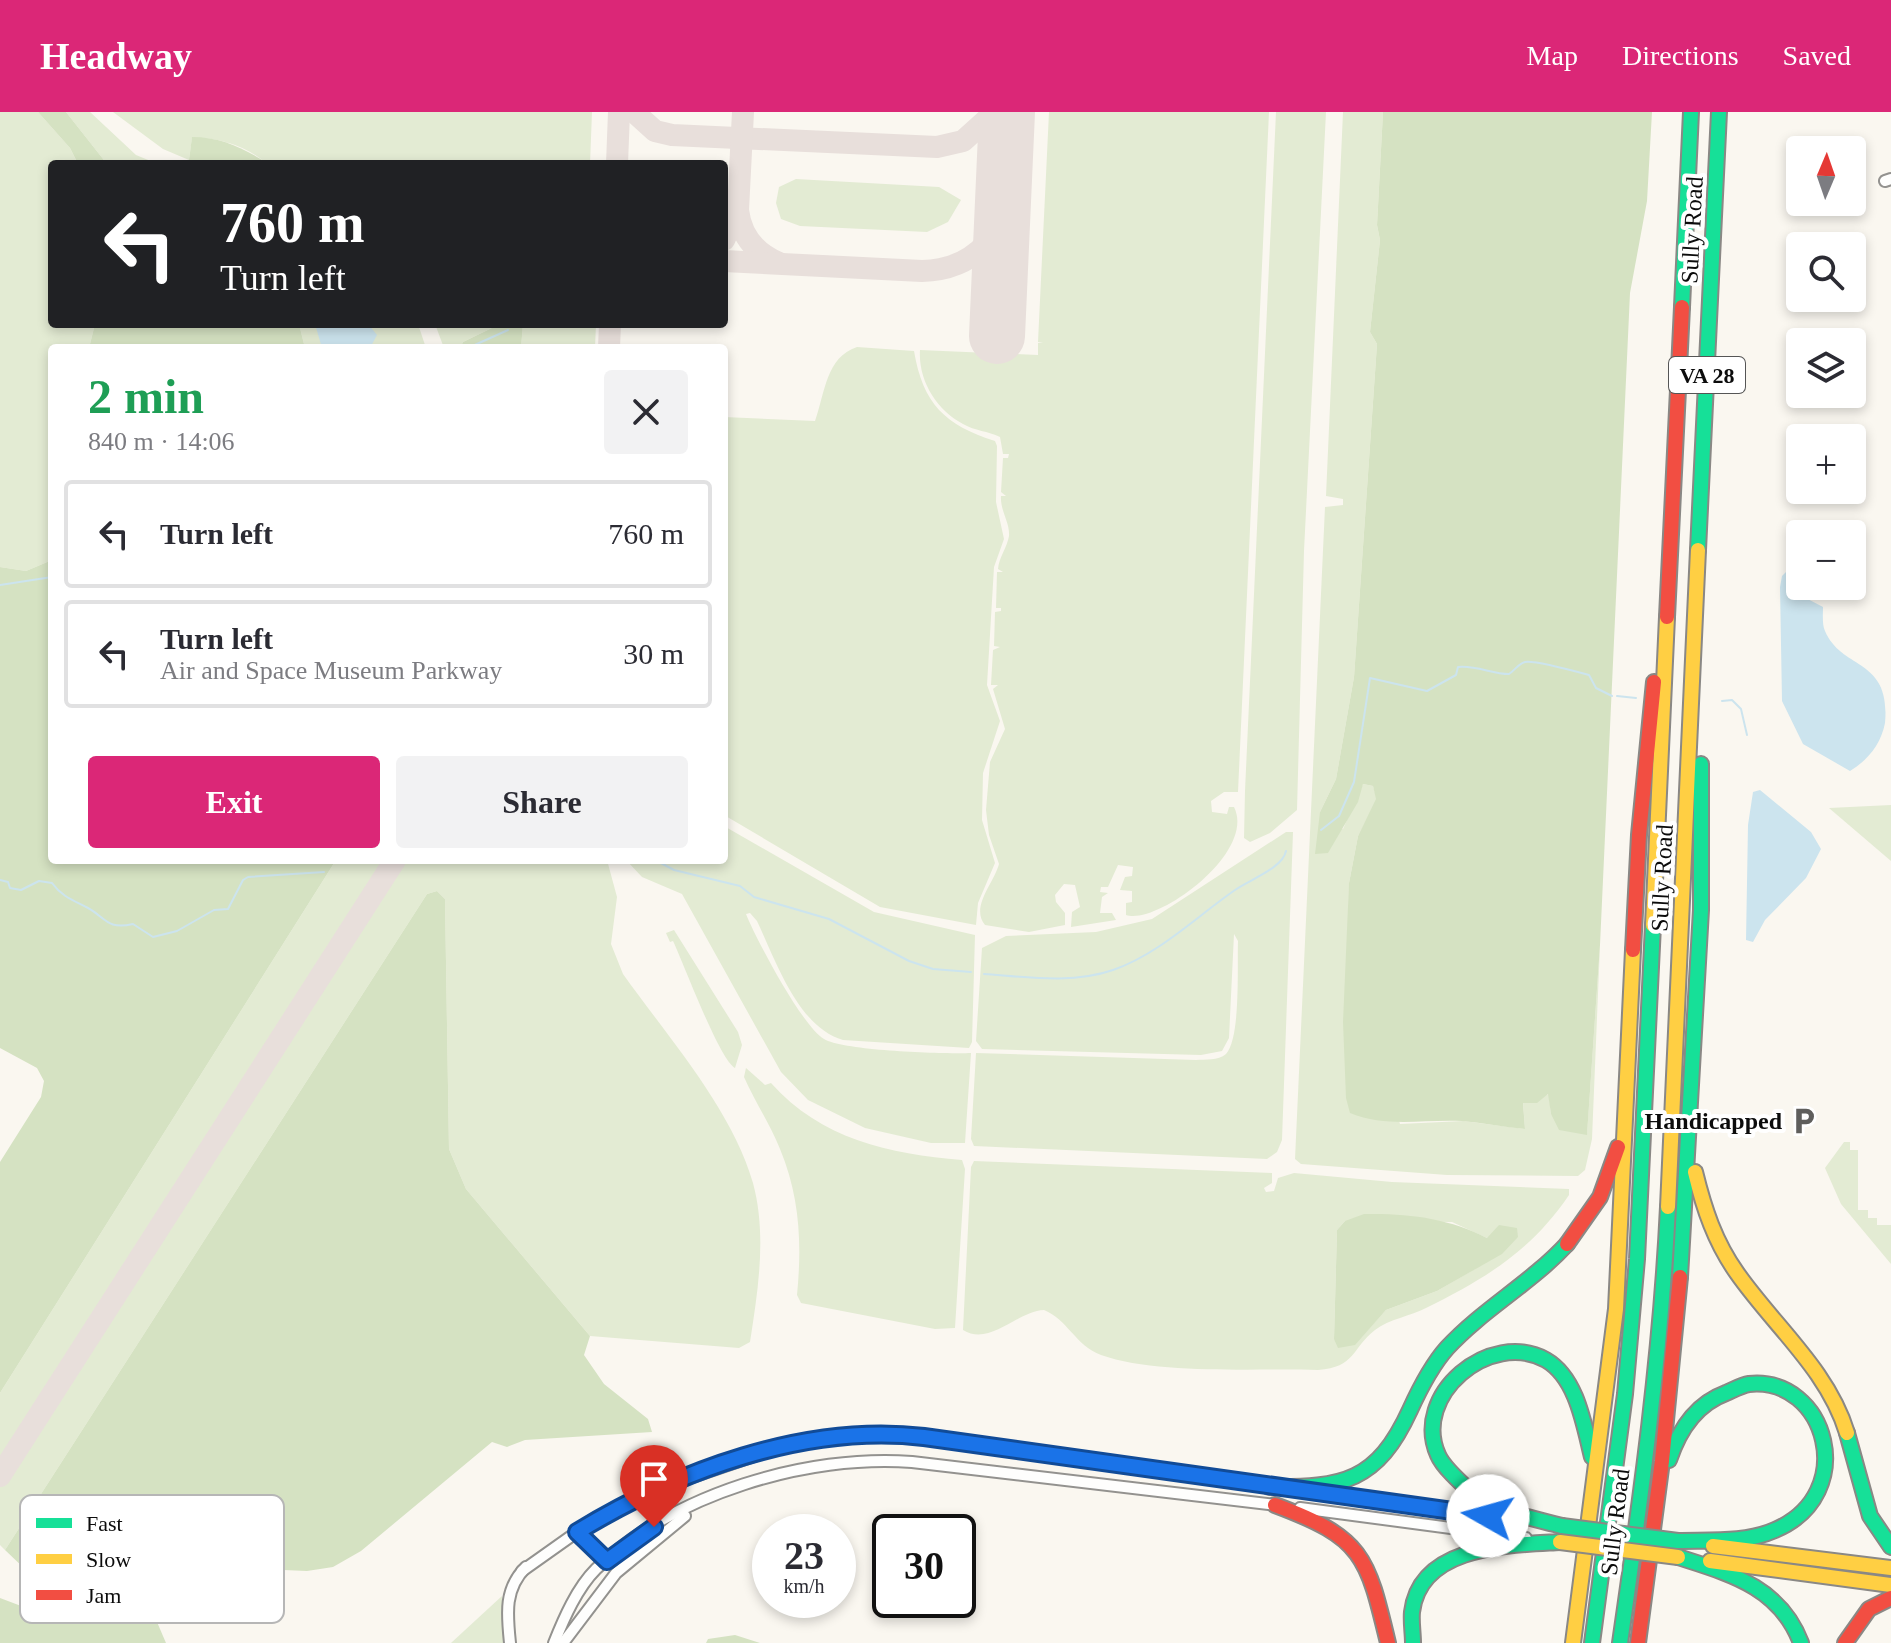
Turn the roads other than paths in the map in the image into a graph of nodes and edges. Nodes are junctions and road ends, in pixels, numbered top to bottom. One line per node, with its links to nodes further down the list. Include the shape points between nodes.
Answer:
1 (1691, 112): 3 (main road, Sully Road / VA 28)
2 (1719, 112): 4 (main road, Sully Road / VA 28)
3 (1670, 588): 5 (main road, via 1656,646 1641,809); 31 (main road, Sully Road / VA 28, via 1634,1304)
4 (1695, 638): 6 (main road, via 1702,727); 32 (main road, Sully Road / VA 28, via 1664,1285)
5 (1629, 1061): 8 (main road, via 1614,1163 1596,1205 1568,1246 1446,1348 1392,1444 1371,1468 1336,1485); 11 (main road, via 1617,1298)
6 (1693, 1082): 7 (main road, via 1681,1294); 16 (main road, via 1694,1164 1713,1236 1735,1274 1834,1400 1866,1510)
7 (1660, 1485): 14 (main road); 17 (main road, via 1680,1434 1718,1394 1739,1386 1767,1385 1785,1390 1808,1407 1823,1431 1828,1458 1815,1501 1778,1529)
8 (1269, 1487): 12 (street); 13 (street, via 924,1437 847,1435 802,1440 682,1480 626,1503)
9 (707, 1501): 10 (street, via 795,1470 867,1461); 20 (street, via 654,1527); 26 (street, via 616,1573)
10 (1275, 1505): 15 (street); 27 (main road, via 1327,1524 1355,1546 1369,1569)
11 (1590, 1525): 12 (main road, via 1590,1443 1584,1413 1569,1383 1545,1361 1522,1352 1495,1352 1470,1362 1449,1380 1436,1408 1434,1431 1442,1461 1479,1497); 19 (main road)
12 (1562, 1526): 17 (main road, bridge)
13 (577, 1532): 20 (street); 24 (street, via 548,1547 522,1571 508,1600)
14 (1654, 1536): 33 (main road); 34 (main road)
15 (1560, 1542): 18 (main road, bridge); 28 (main road, via 1487,1548 1438,1566 1414,1603)
16 (1891, 1547)
17 (1711, 1549): 18 (main road); 21 (main road); 22 (main road)
18 (1678, 1557): 35 (main road, via 1739,1576 1768,1592 1790,1615)
19 (1585, 1560): 29 (main road); 30 (main road)
20 (607, 1561): 25 (street, via 590,1577)
21 (1891, 1568)
22 (1891, 1585)
23 (1891, 1598): 36 (main road, via 1869,1609)
24 (510, 1643)
25 (554, 1643)
26 (563, 1643)
27 (1388, 1643)
28 (1413, 1643)
29 (1563, 1643)
30 (1573, 1643)
31 (1592, 1643)
32 (1620, 1643)
33 (1638, 1643)
34 (1649, 1643)
35 (1801, 1643)
36 (1845, 1643)

